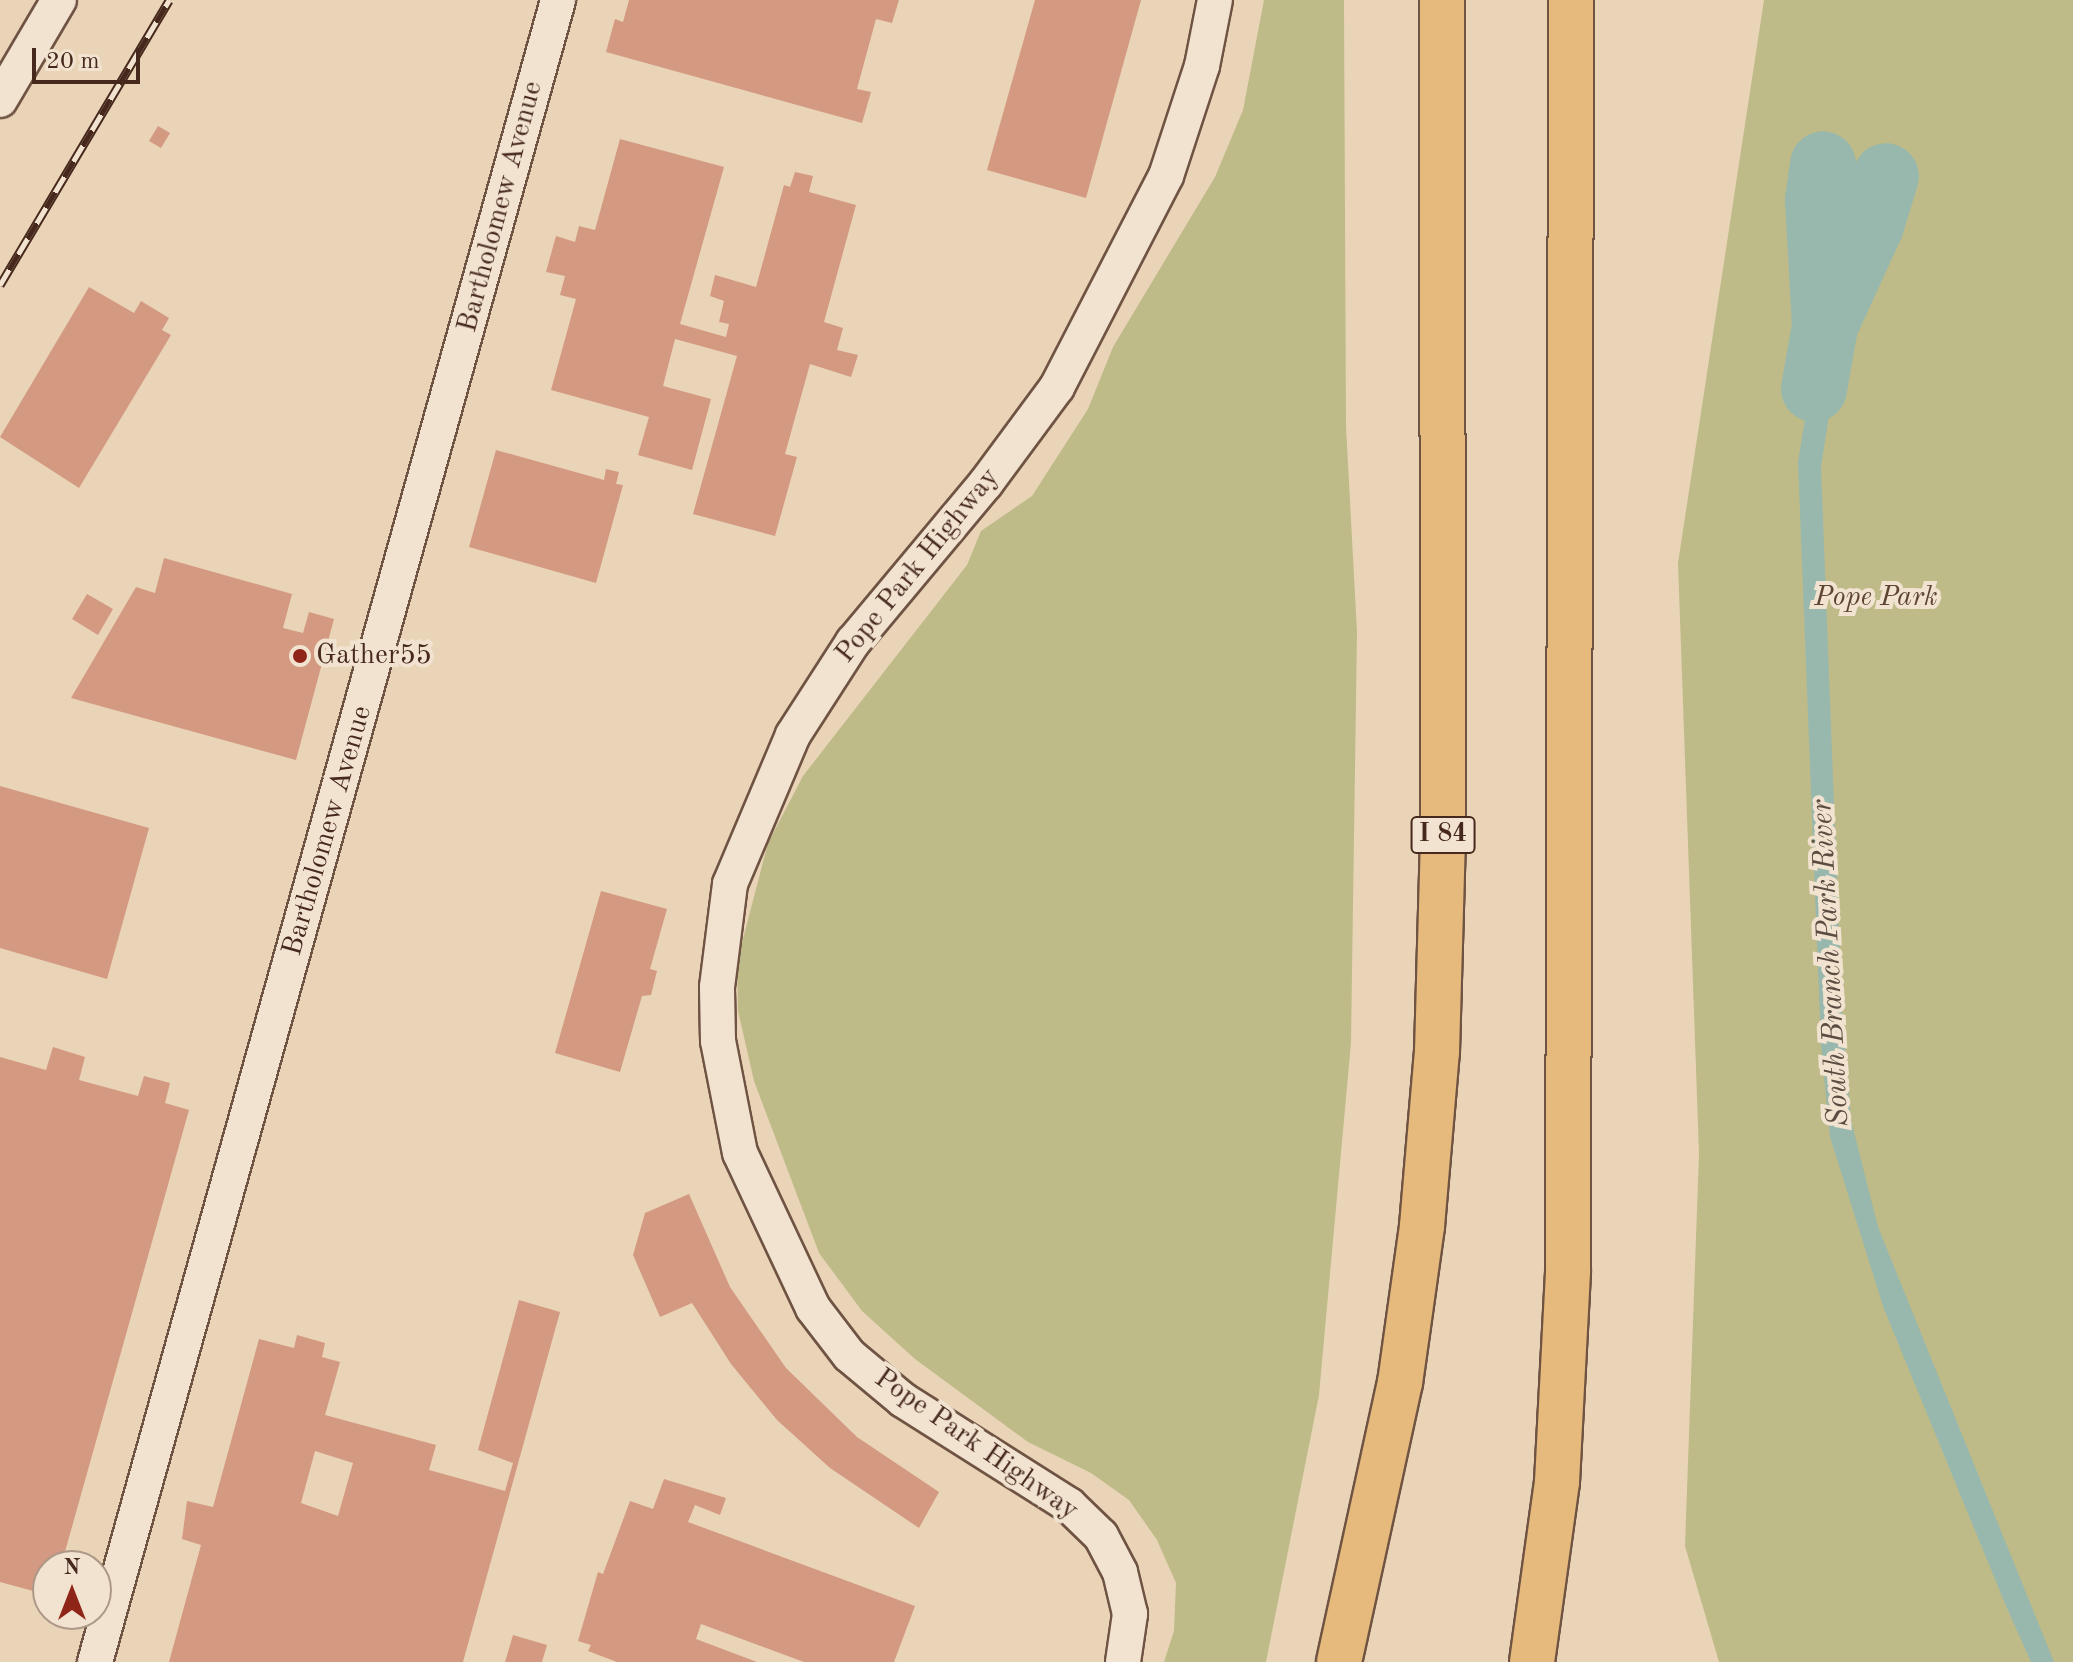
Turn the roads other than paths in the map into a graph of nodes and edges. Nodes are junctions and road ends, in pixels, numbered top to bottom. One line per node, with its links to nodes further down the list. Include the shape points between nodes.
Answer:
1 (59, 0): 6 (street)
2 (558, 0): 7 (street, Bartholomew Avenue)
3 (1215, 0): 8 (street, Pope Park Highway, via 1202,66 1166,176 1057,387 986,483 853,642 793,735 730,884 717,987 718,1041 740,1153 813,1308 849,1355 903,1400 1069,1505 1101,1536 1120,1572 1130,1614)
4 (1442, 0): 9 (highway, I 84, via 1443,847 1437,1052 1400,1383)
5 (1571, 0): 10 (highway, via 1568,1269 1557,1482)
6 (0, 100)
7 (95, 1662)
8 (1123, 1662)
9 (1339, 1662)
10 (1532, 1662)

